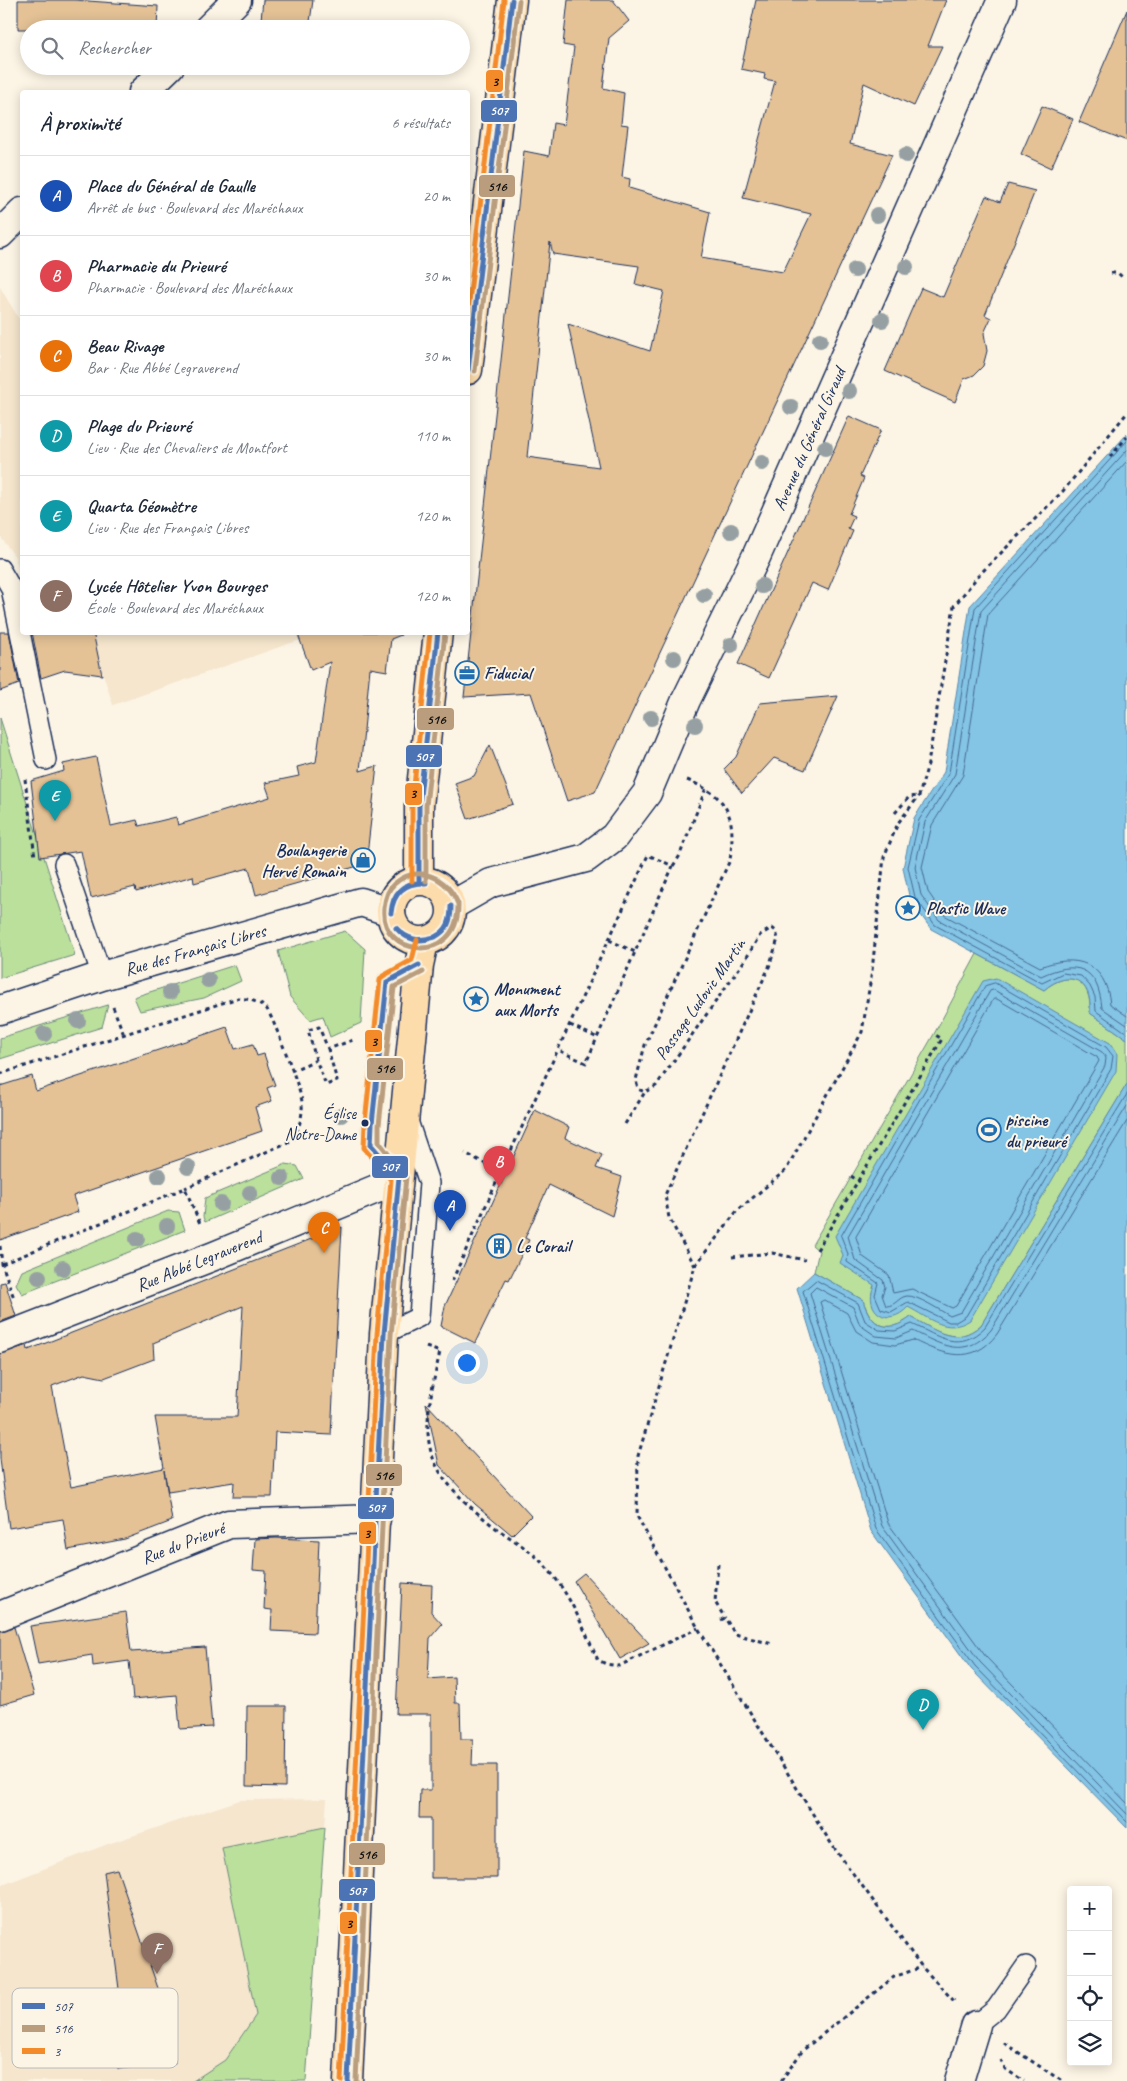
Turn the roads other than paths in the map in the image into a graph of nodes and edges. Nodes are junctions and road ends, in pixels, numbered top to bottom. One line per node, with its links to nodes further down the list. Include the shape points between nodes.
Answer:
1 (237, 0): 4 (street)
2 (512, 0): 9 (main road)
3 (1002, 0): 17 (street, Avenue du Général Giraud, via 760,548 686,700 647,793 614,837 586,858 490,883)
4 (217, 20)
5 (161, 75): 6 (street)
6 (145, 90)
7 (20, 214): 8 (street)
8 (0, 234)
9 (470, 353)
10 (0, 569): 11 (lane, via 11,588)
11 (20, 632)
12 (21, 635): 14 (lane)
13 (438, 635): 16 (main road, via 419,806)
14 (46, 760)
15 (64, 864): 20 (lane)
16 (419, 881): 17 (main road, via 443,890); 18 (main road, via 402,888 392,903)
17 (451, 906): 19 (main road, via 451,916 445,929)
18 (391, 912): 19 (main road, via 398,931); 20 (street, Rue des Français Libres, via 361,902)
19 (422, 953): 22 (main road); 23 (lane, via 387,982 371,1145)
20 (102, 976): 21 (street, Rue des Français Libres)
21 (0, 1010)
22 (406, 1115): 23 (main road); 24 (lane, via 429,1183 419,1317)
23 (398, 1179): 24 (main road); 25 (street, Rue Abbé Legraverend, via 214,1256)
24 (384, 1334): 26 (main road)
25 (0, 1339)
26 (376, 1520): 27 (street, Rue du Prieuré, via 230,1524); 30 (main road)
27 (0, 1615)
28 (1026, 1966): 29 (lane, via 996,2009)
29 (976, 2025): 31 (street)
30 (348, 2081)
31 (959, 2081)

